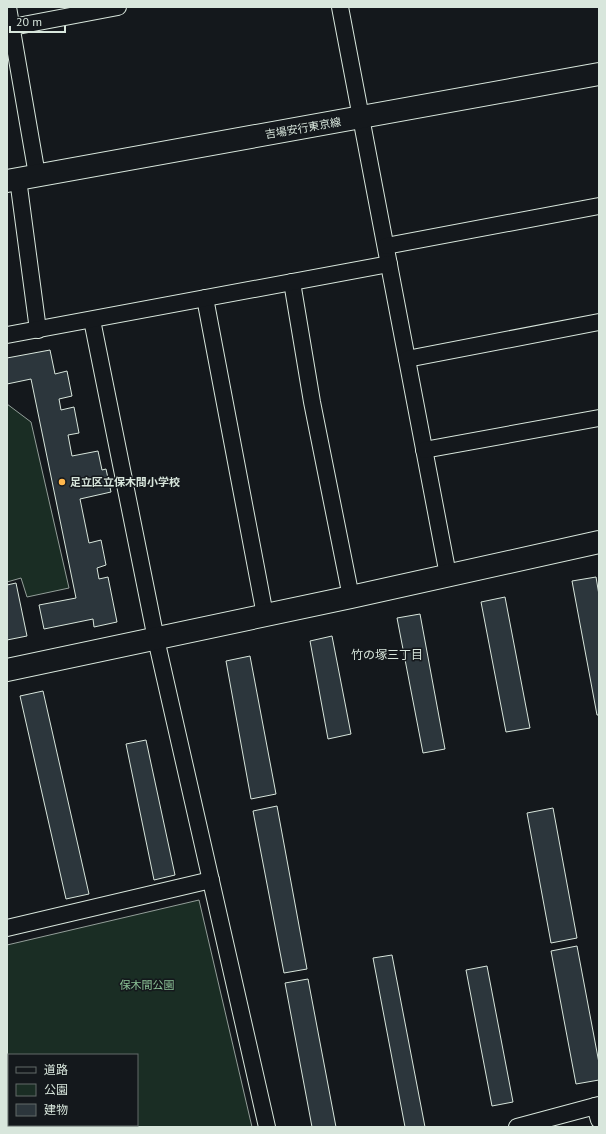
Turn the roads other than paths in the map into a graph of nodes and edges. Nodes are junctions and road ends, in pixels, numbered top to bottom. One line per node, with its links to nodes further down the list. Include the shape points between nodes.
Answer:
1 (8, 7): 4 (street)
2 (340, 7): 6 (street)
3 (109, 8): 4 (street)
4 (9, 28): 7 (street)
5 (599, 74): 6 (street, 吉場安行東京線)
6 (362, 117): 7 (street, 吉場安行東京線); 9 (street)
7 (21, 178): 15 (street)
8 (599, 206): 9 (street)
9 (386, 246): 10 (street)
10 (389, 264): 11 (street); 17 (street)
11 (292, 282): 12 (street); 22 (street, via 312,402)
12 (205, 298): 13 (street); 23 (street)
13 (92, 320): 15 (street); 24 (street)
14 (599, 322): 17 (street)
15 (38, 330): 16 (street)
16 (7, 335)
17 (407, 359): 19 (street)
18 (599, 418): 19 (street)
19 (424, 450): 21 (street)
20 (599, 542): 21 (street)
21 (448, 575): 22 (street)
22 (351, 597): 23 (street)
23 (265, 615): 24 (street)
24 (156, 639): 25 (street); 26 (street)
25 (7, 670)
26 (211, 880): 27 (street); 29 (street)
27 (7, 928)
28 (598, 1110): 30 (street)
29 (267, 1127)
30 (517, 1127)

